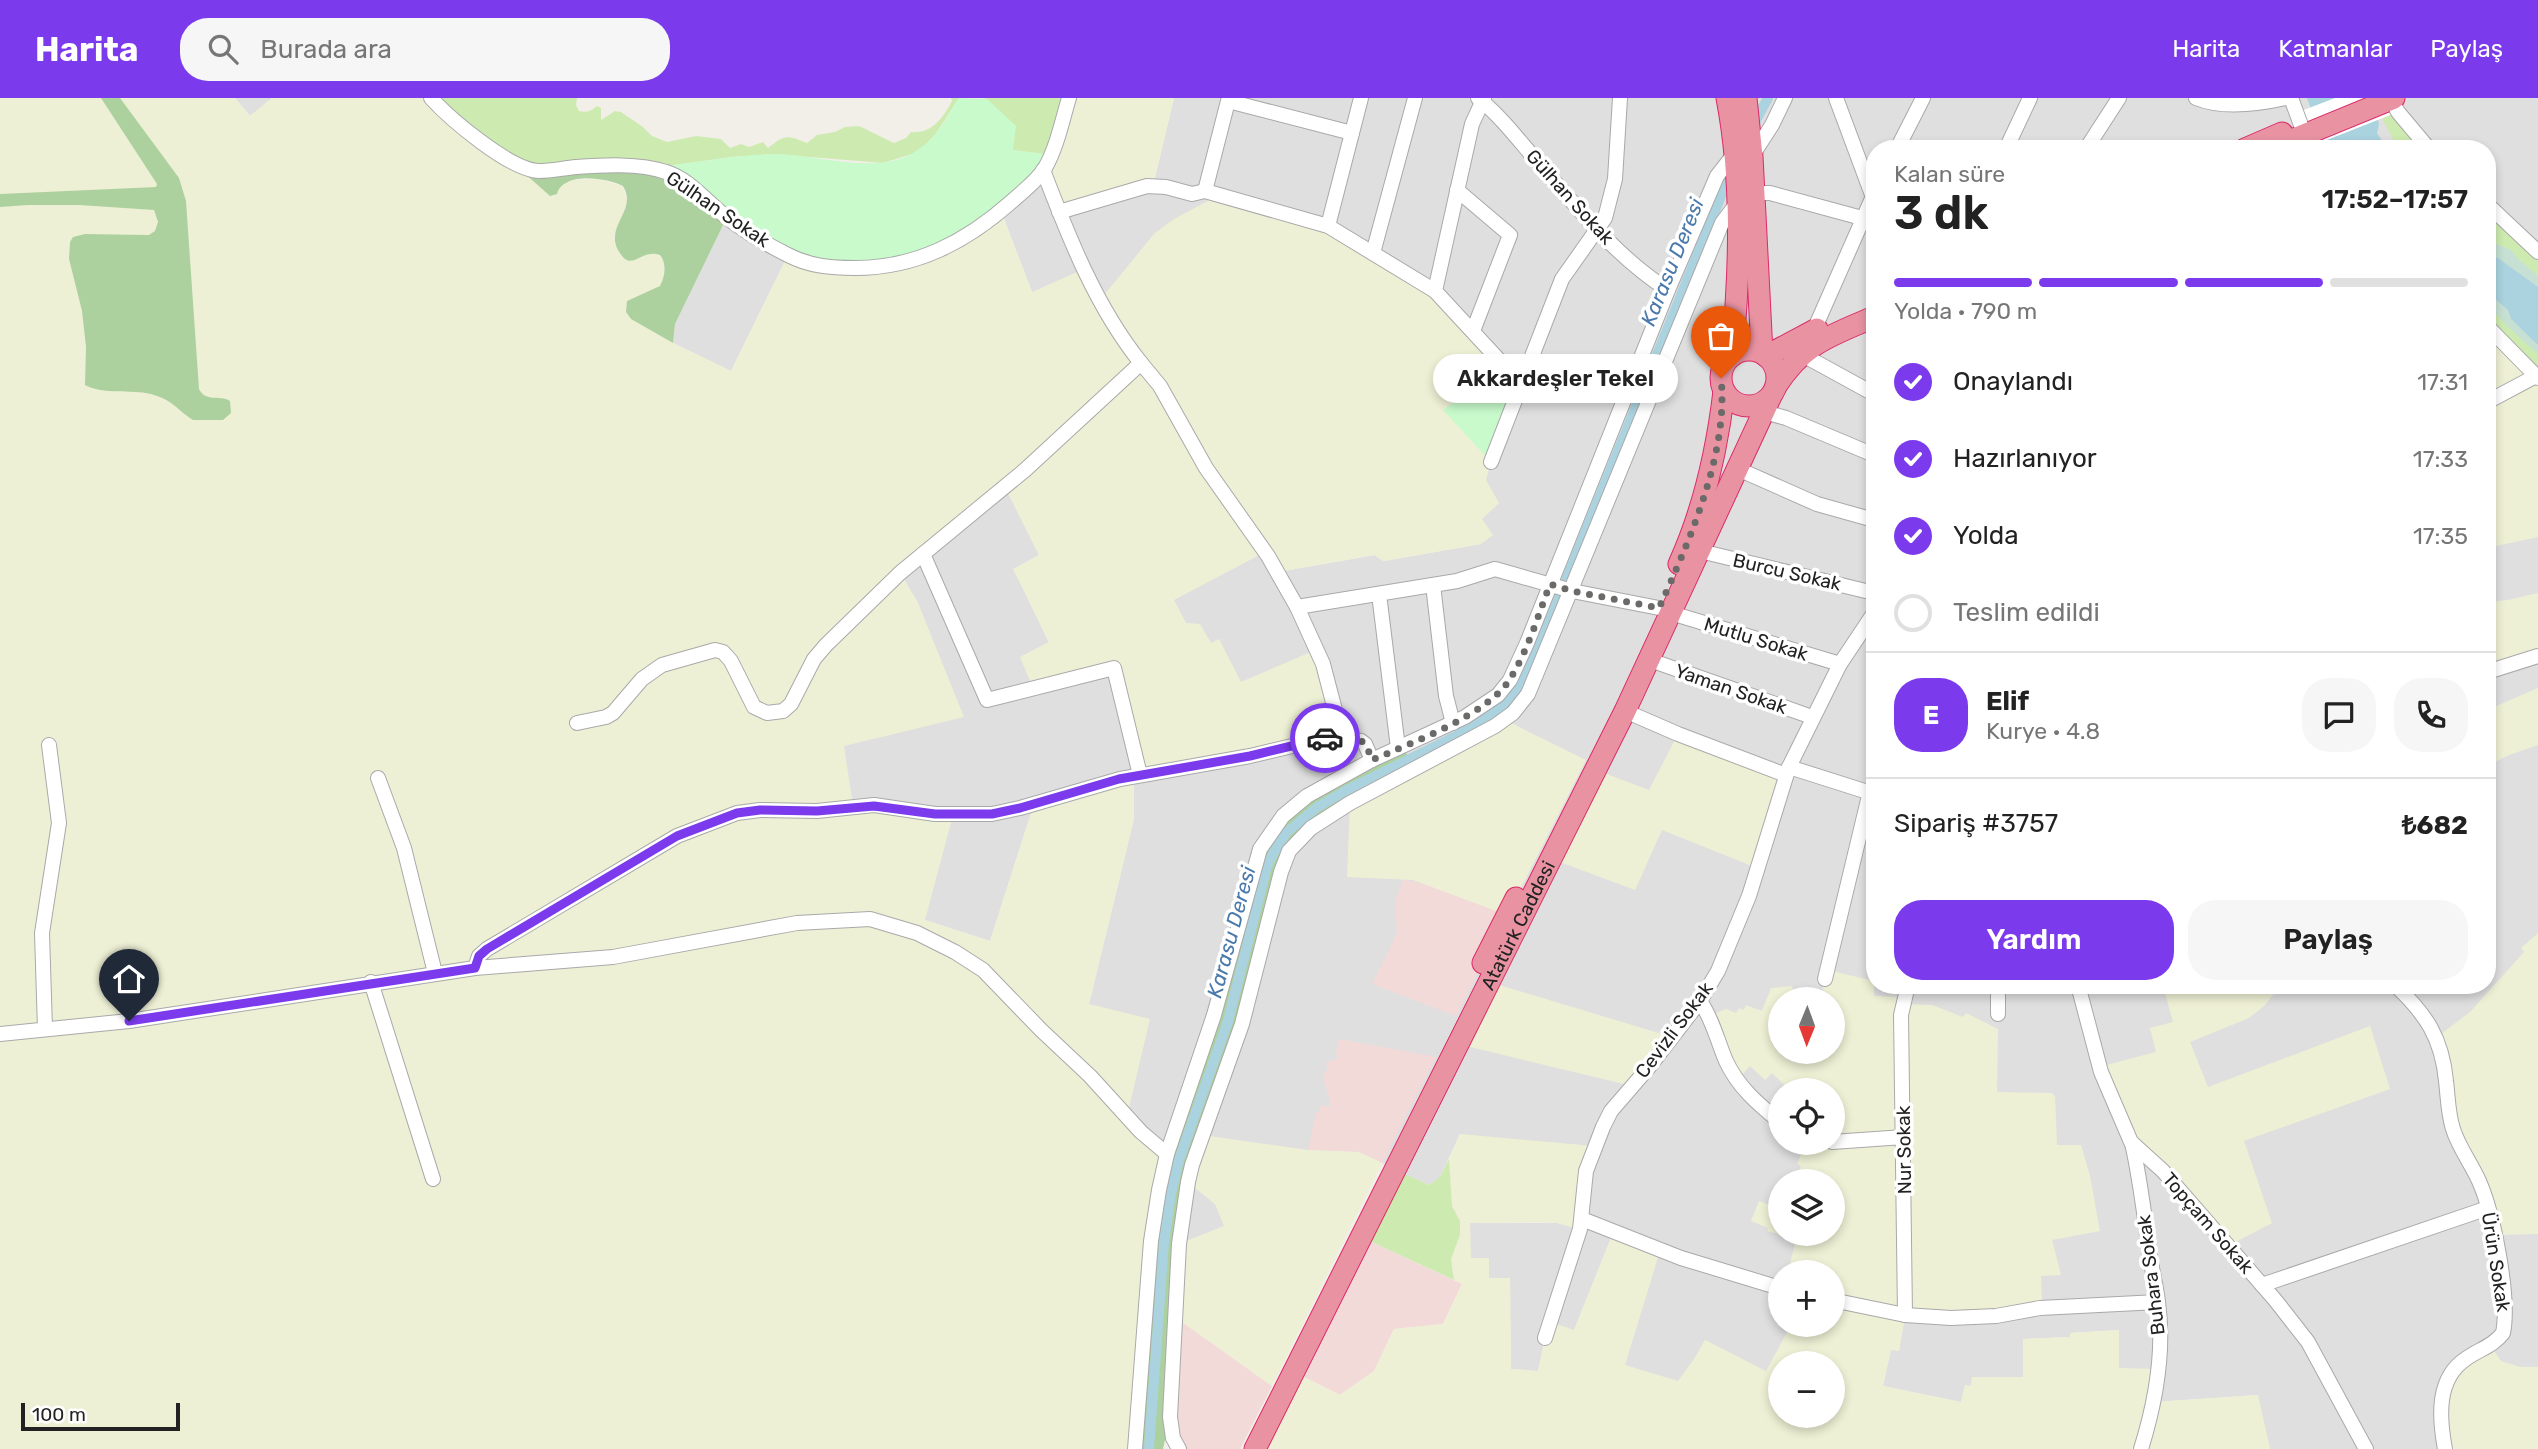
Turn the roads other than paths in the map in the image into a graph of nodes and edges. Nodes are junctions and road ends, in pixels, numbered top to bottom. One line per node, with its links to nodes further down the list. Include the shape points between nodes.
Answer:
1 (430, 98): 25 (street, Gülhan Sokak, via 474,136 528,169 630,167 668,172 762,241 803,262 827,267 886,267 932,254 992,218)
2 (1069, 98): 25 (street, Gülhan Sokak)
3 (1361, 98): 17 (street)
4 (1415, 98): 37 (street)
5 (1620, 98): 35 (street, via 1615,179)
6 (1727, 98): 24 (highway)
7 (1785, 98): 24 (street, via 1772,125)
8 (1836, 98): 26 (street)
9 (1923, 98): 19 (street)
10 (2030, 98): 20 (street)
11 (2119, 98): 21 (street)
12 (2196, 98): 13 (street, via 2209,104)
13 (2289, 98): 18 (street)
14 (1481, 99): 27 (street); 35 (street, Gülhan Sokak)
15 (2383, 100): 18 (highway); 23 (street)
16 (1747, 106): 24 (highway)
17 (1352, 132): 28 (street, via 1228,101); 34 (street)
18 (2305, 136): 22 (highway)
19 (1902, 140)
20 (2010, 140)
21 (2092, 140)
22 (2287, 140)
23 (2422, 140)
24 (1740, 148): 29 (highway); 38 (street, via 1717,176)
25 (1044, 170): 31 (street)
26 (1866, 176)
27 (1457, 190): 39 (street); 43 (street, via 1510,235)
28 (1205, 191): 31 (street, via 1192,194 1147,186); 34 (street)
29 (1746, 192): 33 (street, via 1770,193); 45 (highway); 47 (highway, Atatürk Caddesi); 63 (street, via 1722,223)
30 (1866, 211): 33 (street)
31 (1059, 212): 48 (street, via 1100,301)
32 (2496, 212): 36 (street)
33 (1862, 218): 42 (street)
34 (1328, 226): 37 (street)
35 (1598, 230): 38 (street, Gülhan Sokak); 50 (street, via 1562,279)
36 (2538, 252)
37 (1373, 253): 39 (street)
38 (1668, 290): 61 (street)
39 (1435, 291): 43 (street)
40 (1866, 308): 42 (highway)
41 (1866, 320): 46 (highway, Atatürk Caddesi)
42 (1814, 330): 45 (highway)
43 (1473, 331): 50 (street)
44 (2496, 335): 49 (street)
45 (1764, 354): 47 (highway, via 1745,350); 53 (highway, via 1776,369)
46 (1801, 354): 51 (street); 53 (highway, Atatürk Caddesi)
47 (1732, 356): 52 (highway, Atatürk Caddesi, via 1721,372)
48 (1141, 363): 60 (street, via 1025,470); 66 (street, via 1160,386 1206,468 1268,556)
49 (2537, 377): 54 (street)
50 (1522, 385): 56 (street)
51 (1866, 390)
52 (1724, 391): 53 (highway, via 1731,400 1747,406); 67 (highway, Atatürk Caddesi, via 1703,500)
53 (1770, 398): 55 (street, via 1786,418); 57 (highway, Atatürk Caddesi)
54 (2496, 398)
55 (1866, 452)
56 (1491, 462)
57 (1738, 469): 58 (street, via 1817,504); 59 (highway, Atatürk Caddesi)
58 (1866, 518)
59 (1700, 551): 64 (street, Burcu Sokak); 67 (highway, Atatürk Caddesi)
60 (923, 554): 75 (street, via 819,653 783,712 766,713 754,707 731,661 715,650 662,665 642,679 613,713); 82 (street, via 987,700 1114,668)
61 (1550, 584): 62 (street, Mutlu Sokak, via 1495,569); 63 (street, Mutlu Sokak); 76 (street, via 1510,680 1498,695)
62 (1433, 585): 65 (street, Mutlu Sokak); 76 (street)
63 (1572, 591): 67 (street, Mutlu Sokak); 113 (street, via 1537,678 1513,713 1321,820 1301,836 1285,860 1242,1024 1188,1182 1179,1244 1170,1417)
64 (1866, 591)
65 (1379, 594): 66 (street, Mutlu Sokak); 79 (street)
66 (1297, 607): 77 (street, via 1323,664)
67 (1665, 611): 70 (highway, Atatürk Caddesi); 71 (street, Mutlu Sokak); 114 (highway, Atatürk Caddesi)
68 (1866, 628): 71 (street, Cevizli Sokak)
69 (2538, 656): 72 (street)
70 (1650, 660): 73 (highway, Atatürk Caddesi); 74 (street, Yaman Sokak)
71 (1840, 664): 74 (street, Cevizli Sokak)
72 (2496, 669)
73 (1625, 711): 81 (street); 115 (highway, Atatürk Caddesi)
74 (1812, 718): 81 (street, Cevizli Sokak)
75 (577, 723)
76 (1453, 723): 79 (street)
77 (1342, 737): 80 (street, via 1365,744); 82 (street)
78 (49, 745): 96 (street, via 59,823 42,933)
79 (1398, 748): 80 (street)
80 (1372, 760): 102 (street, via 1296,804 1260,849 1214,1015)
81 (1788, 771): 84 (street); 94 (street, Cevizli Sokak, via 1736,932)
82 (1140, 775): 86 (street, via 992,814 935,814 863,806 760,810 723,817 677,836 487,949)
83 (378, 778): 87 (street, via 404,848)
84 (1866, 791)
85 (1866, 808): 88 (street)
86 (475, 968): 87 (street); 102 (street, via 613,957 797,923 857,918 881,921 917,933 983,970)
87 (435, 973): 89 (street)
88 (1825, 979)
89 (371, 982): 96 (street, via 162,1016); 103 (street)
90 (1906, 994): 99 (street, Nur Sokak, via 1901,1015)
91 (1997, 994): 95 (street)
92 (2080, 994): 101 (street, Topçam Sokak, via 2101,1072)
93 (2404, 994): 104 (street, Ürün Sokak, via 2437,1037 2453,1129)
94 (1700, 1001): 98 (street, via 1734,1076); 105 (street, Cevizli Sokak, via 1602,1127 1586,1171)
95 (1998, 1014)
96 (45, 1029): 97 (street)
97 (0, 1034)
98 (1768, 1112)
99 (1904, 1137): 100 (street); 110 (street, Nur Sokak)
100 (1845, 1141)
101 (2131, 1142): 107 (street, Topçam Sokak, via 2163,1171); 108 (street, Buhara Sokak)
102 (1167, 1154): 112 (street, via 1152,1232)
103 (433, 1179)
104 (2488, 1208): 107 (street); 118 (street, Ürün Sokak, via 2505,1310 2503,1334 2465,1359 2447,1378 2441,1417)
105 (1582, 1219): 106 (street, via 1681,1258); 111 (street, Cevizli Sokak)
106 (1768, 1284)
107 (2262, 1285): 117 (street, Topçam Sokak, via 2308,1342)
108 (2158, 1302): 110 (street, via 2040,1308 1974,1317); 116 (street, Buhara Sokak, via 2158,1379)
109 (1845, 1303): 110 (street)
110 (1905, 1315)
111 (1545, 1338)
112 (1135, 1449)
113 (1179, 1449)
114 (1240, 1449)
115 (1255, 1449)
116 (2141, 1449)
117 (2366, 1449)
118 (2445, 1449)

